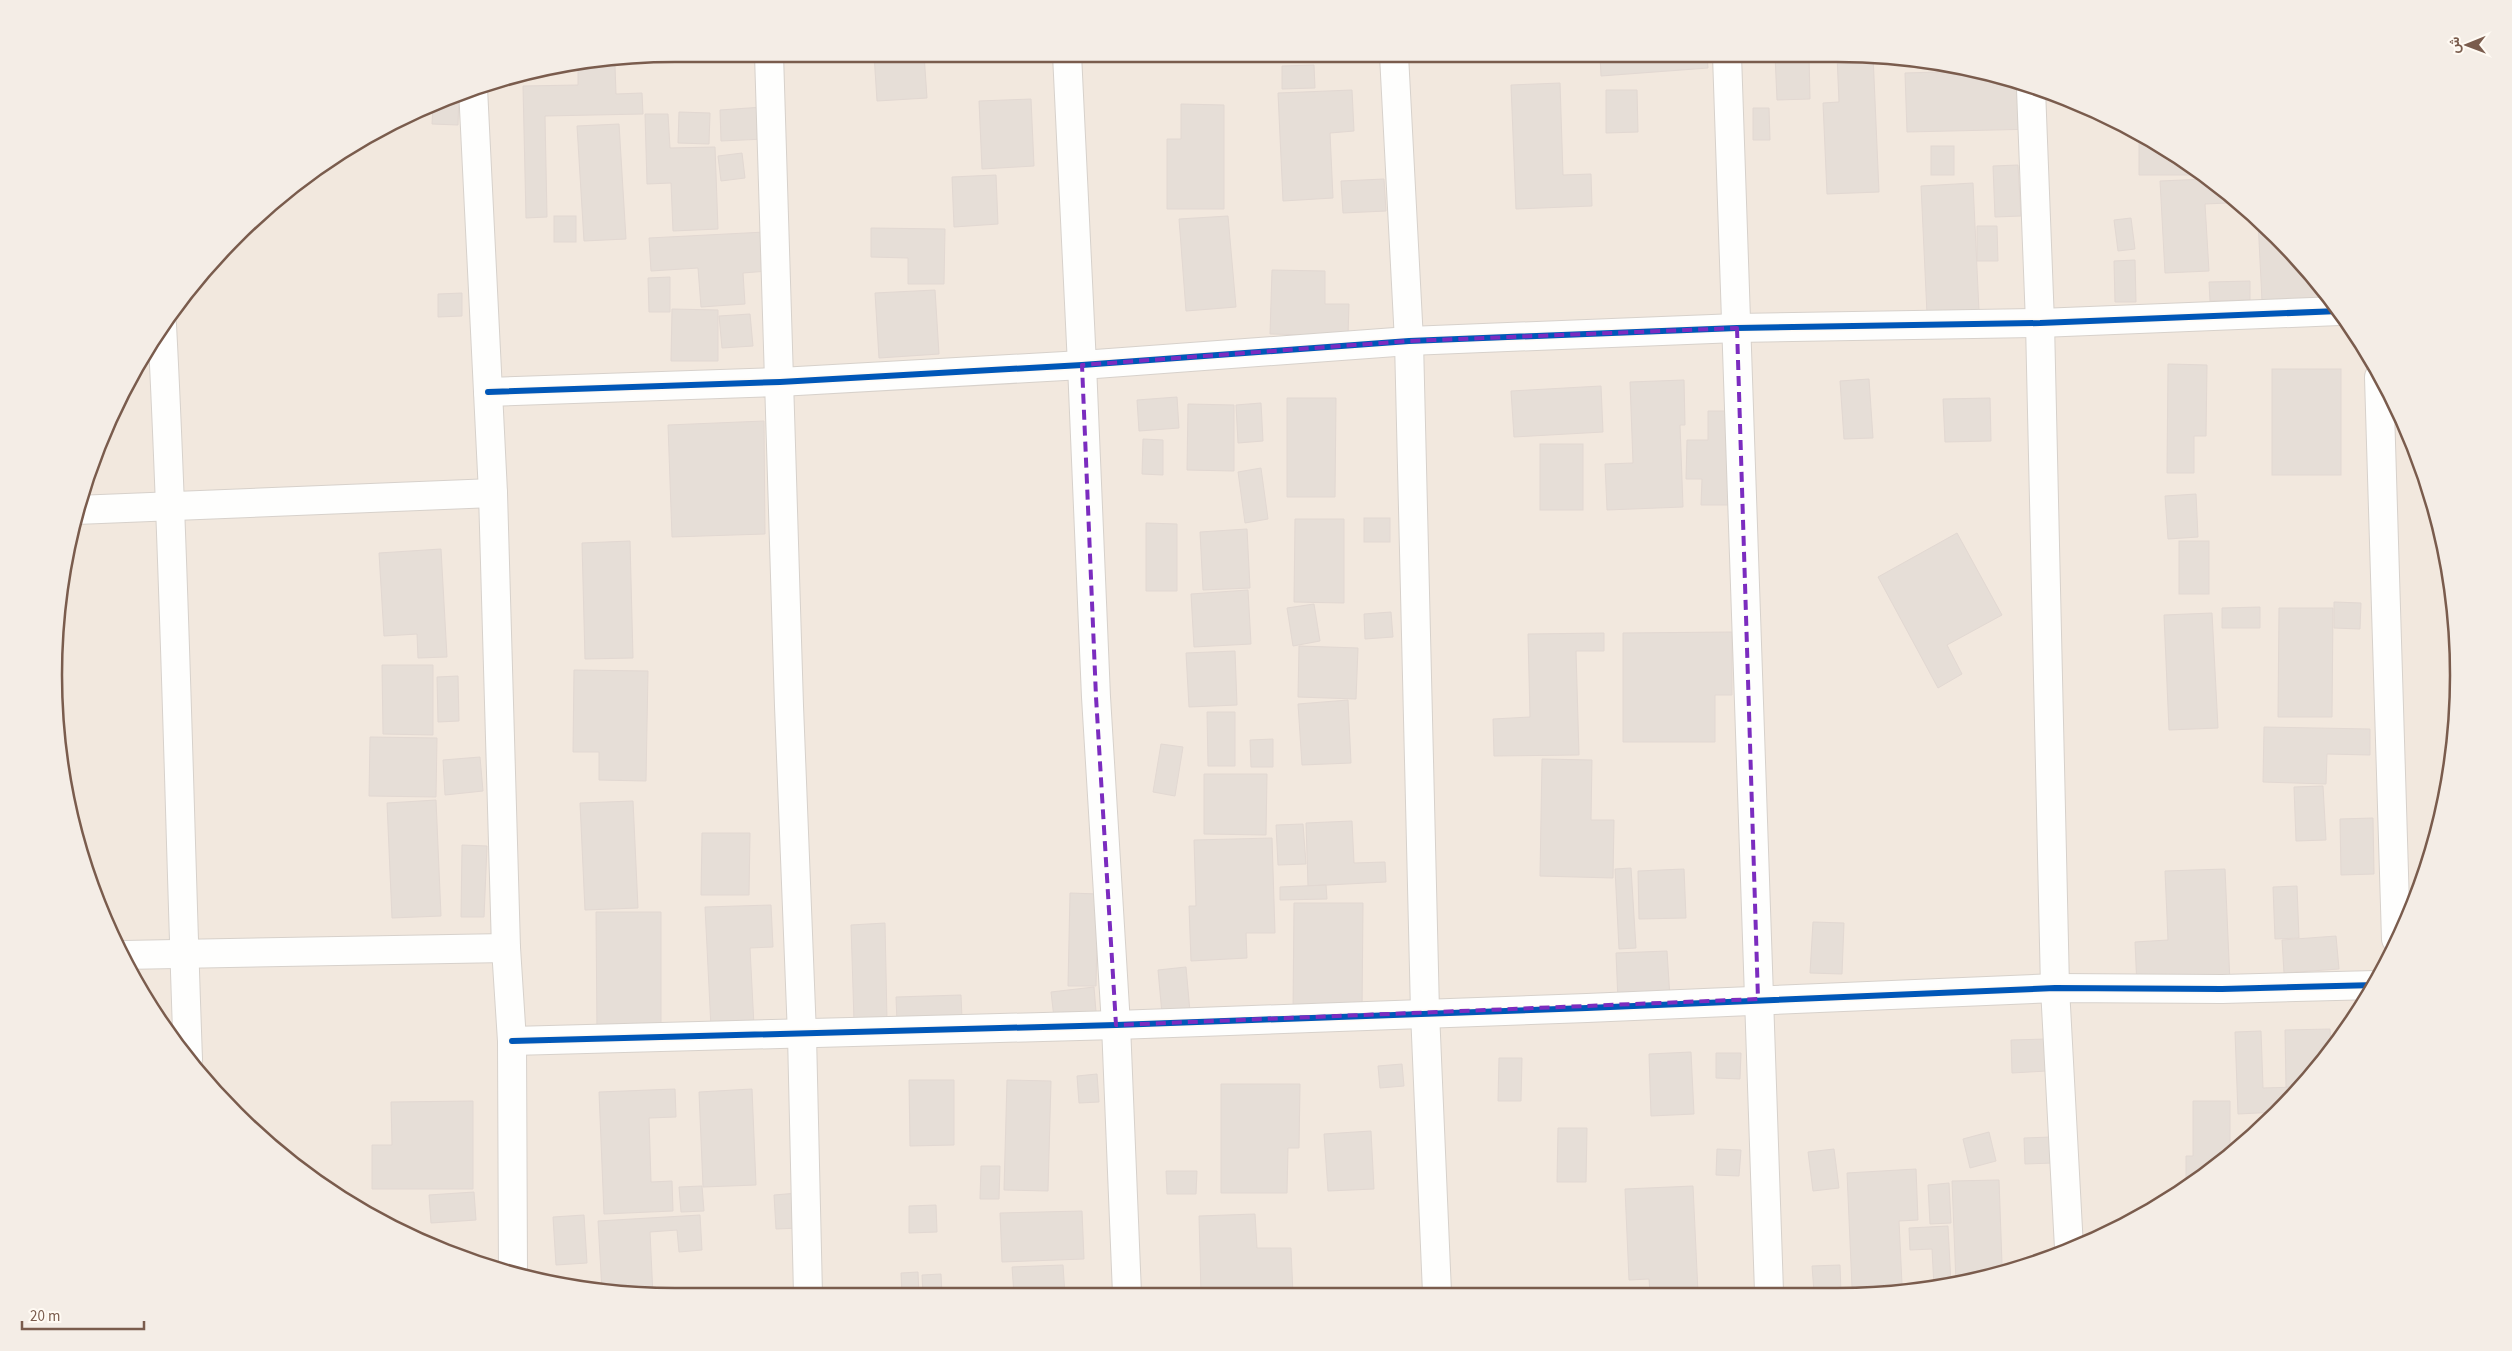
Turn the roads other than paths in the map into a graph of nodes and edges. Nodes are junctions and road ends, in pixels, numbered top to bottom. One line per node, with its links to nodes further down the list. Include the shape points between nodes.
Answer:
1 (769, 62): 13 (street)
2 (1066, 62): 12 (street)
3 (1394, 62): 11 (street)
4 (1728, 62): 9 (street)
5 (2031, 94): 8 (street)
6 (473, 97): 14 (street)
7 (2330, 311): 8 (street)
8 (2040, 323): 9 (street); 24 (street)
9 (1737, 328): 11 (street); 25 (street)
10 (163, 340): 17 (street)
11 (1409, 342): 12 (street); 26 (street)
12 (1082, 365): 13 (street); 27 (street, via 1096,697)
13 (780, 382): 14 (street); 28 (street)
14 (488, 392): 16 (street)
15 (2379, 392): 19 (street)
16 (493, 493): 17 (street); 20 (street)
17 (171, 506): 18 (street); 21 (street)
18 (85, 510)
19 (2396, 926)
20 (506, 948): 21 (street); 29 (street)
21 (184, 954): 22 (street); 30 (street)
22 (130, 955)
23 (2365, 985): 24 (street)
24 (2055, 988): 25 (street); 31 (street)
25 (1758, 999): 26 (street); 36 (street)
26 (1425, 1012): 27 (street); 35 (street)
27 (1116, 1025): 28 (street); 34 (street)
28 (802, 1035): 29 (street); 33 (street)
29 (512, 1041): 32 (street)
30 (188, 1047)
31 (2069, 1243)
32 (513, 1267)
33 (808, 1288)
34 (1127, 1288)
35 (1437, 1288)
36 (1769, 1288)

